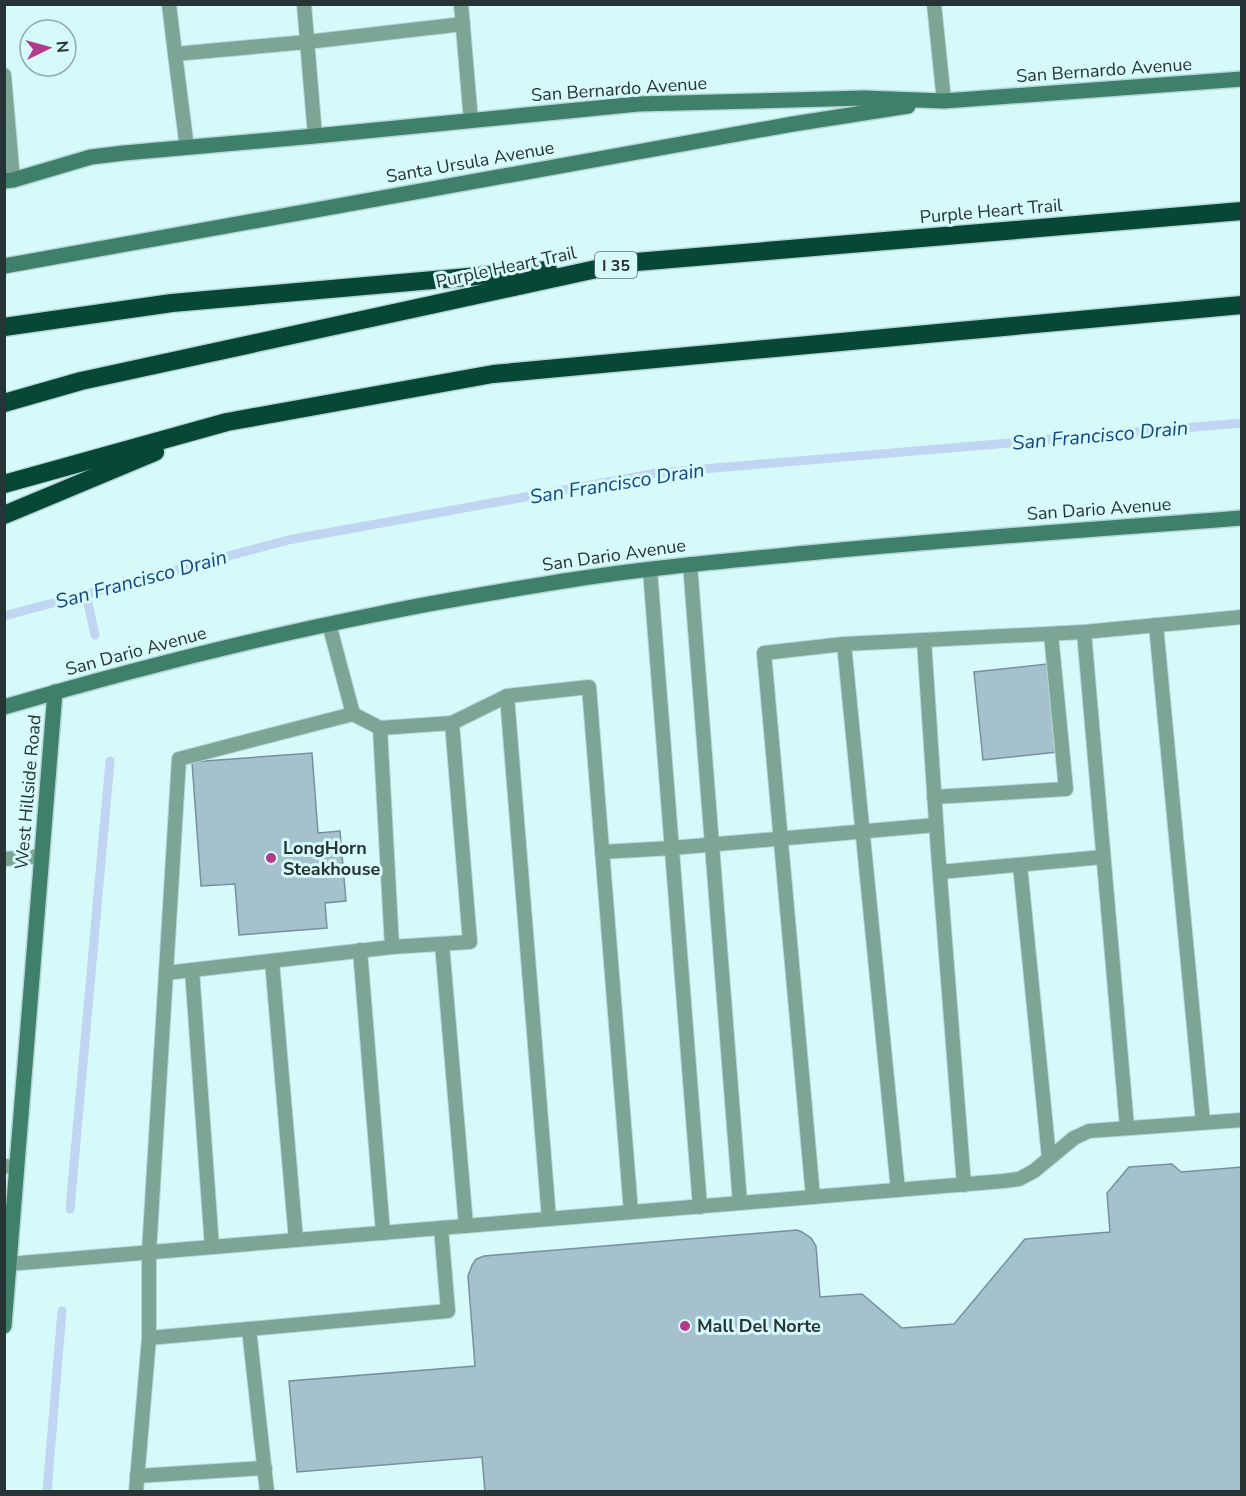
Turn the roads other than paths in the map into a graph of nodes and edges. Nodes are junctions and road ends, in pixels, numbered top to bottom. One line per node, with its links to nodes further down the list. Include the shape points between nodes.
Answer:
1 (170, 4): 7 (lane)
2 (304, 4): 6 (lane)
3 (461, 4): 5 (lane)
4 (934, 4): 10 (lane)
5 (463, 24): 6 (lane); 11 (lane)
6 (307, 42): 7 (lane); 12 (lane)
7 (175, 54): 13 (lane)
8 (4, 75): 14 (lane)
9 (1242, 79): 10 (main road, San Bernardo Avenue)
10 (944, 101): 11 (main road, San Bernardo Avenue, via 864,98 638,104); 17 (main road, Santa Ursula Avenue, via 793,124)
11 (471, 121): 12 (main road, San Bernardo Avenue)
12 (315, 136): 13 (main road, San Bernardo Avenue)
13 (187, 148): 14 (main road, San Bernardo Avenue, via 91,157)
14 (9, 181)
15 (1242, 211): 16 (highway, Purple Heart Trail / I 35)
16 (624, 263): 19 (highway, via 172,303); 20 (highway, Purple Heart Trail / I 35, via 81,381)
17 (4, 266)
18 (1242, 305): 21 (highway, via 493,374)
19 (4, 327)
20 (4, 403)
21 (227, 422): 22 (highway); 23 (highway)
22 (4, 484)
23 (4, 515)
24 (1242, 518): 25 (main road, San Dario Avenue)
25 (690, 564): 26 (main road, San Dario Avenue); 44 (lane)
26 (650, 570): 28 (main road, San Dario Avenue, via 554,583); 45 (lane)
27 (1242, 617): 29 (lane)
28 (329, 624): 34 (main road, San Dario Avenue); 37 (lane)
29 (1156, 625): 30 (lane); 59 (lane)
30 (1084, 632): 31 (lane); 48 (lane)
31 (1051, 634): 32 (lane); 40 (lane, via 1066,789)
32 (924, 640): 33 (lane); 40 (lane)
33 (844, 644): 42 (lane); 43 (lane, via 764,653)
34 (55, 692): 36 (main road, San Dario Avenue); 47 (main road, West Hillside Road)
35 (507, 696): 38 (lane); 46 (lane, via 589,687); 69 (lane)
36 (4, 706)
37 (353, 714): 39 (lane); 57 (lane, via 179,759)
38 (452, 723): 39 (lane); 52 (lane, via 470,942)
39 (380, 728): 53 (lane)
40 (934, 797): 41 (lane)
41 (936, 825): 42 (lane); 51 (lane)
42 (863, 832): 43 (lane); 64 (lane)
43 (780, 838): 44 (lane); 65 (lane)
44 (712, 845): 45 (lane); 66 (lane)
45 (672, 848): 46 (lane); 67 (lane)
46 (602, 852): 68 (lane)
47 (42, 856): 49 (lane); 62 (main road, West Hillside Road)
48 (1104, 857): 50 (lane); 60 (lane)
49 (4, 859)
50 (1020, 865): 51 (lane); 61 (lane)
51 (940, 872): 63 (lane)
52 (442, 944): 53 (lane); 70 (lane)
53 (392, 947): 54 (lane)
54 (360, 950): 55 (lane); 72 (lane)
55 (272, 961): 56 (lane); 73 (lane)
56 (192, 970): 57 (lane); 74 (lane)
57 (166, 973): 75 (lane)
58 (1242, 1120): 59 (lane)
59 (1203, 1122): 60 (lane)
60 (1127, 1128): 61 (lane, via 1089,1131)
61 (1049, 1158): 63 (lane, via 1019,1179)
62 (11, 1167): 76 (main road, West Hillside Road)
63 (964, 1185): 64 (lane)
64 (898, 1190): 65 (lane)
65 (813, 1197): 66 (lane)
66 (740, 1203): 67 (lane)
67 (700, 1207): 68 (lane)
68 (631, 1212): 69 (lane)
69 (549, 1219): 70 (lane)
70 (466, 1226): 71 (lane)
71 (441, 1228): 72 (lane); 78 (lane, via 448,1311)
72 (383, 1233): 73 (lane)
73 (296, 1240): 74 (lane)
74 (212, 1247): 75 (lane)
75 (149, 1252): 76 (lane); 79 (lane)
76 (9, 1264): 77 (main road, West Hillside Road)
77 (4, 1326)
78 (249, 1329): 79 (lane); 80 (lane)
79 (149, 1338): 81 (lane)
80 (265, 1468): 81 (lane); 83 (lane)
81 (137, 1476): 82 (lane)
82 (136, 1491)
83 (267, 1491)

